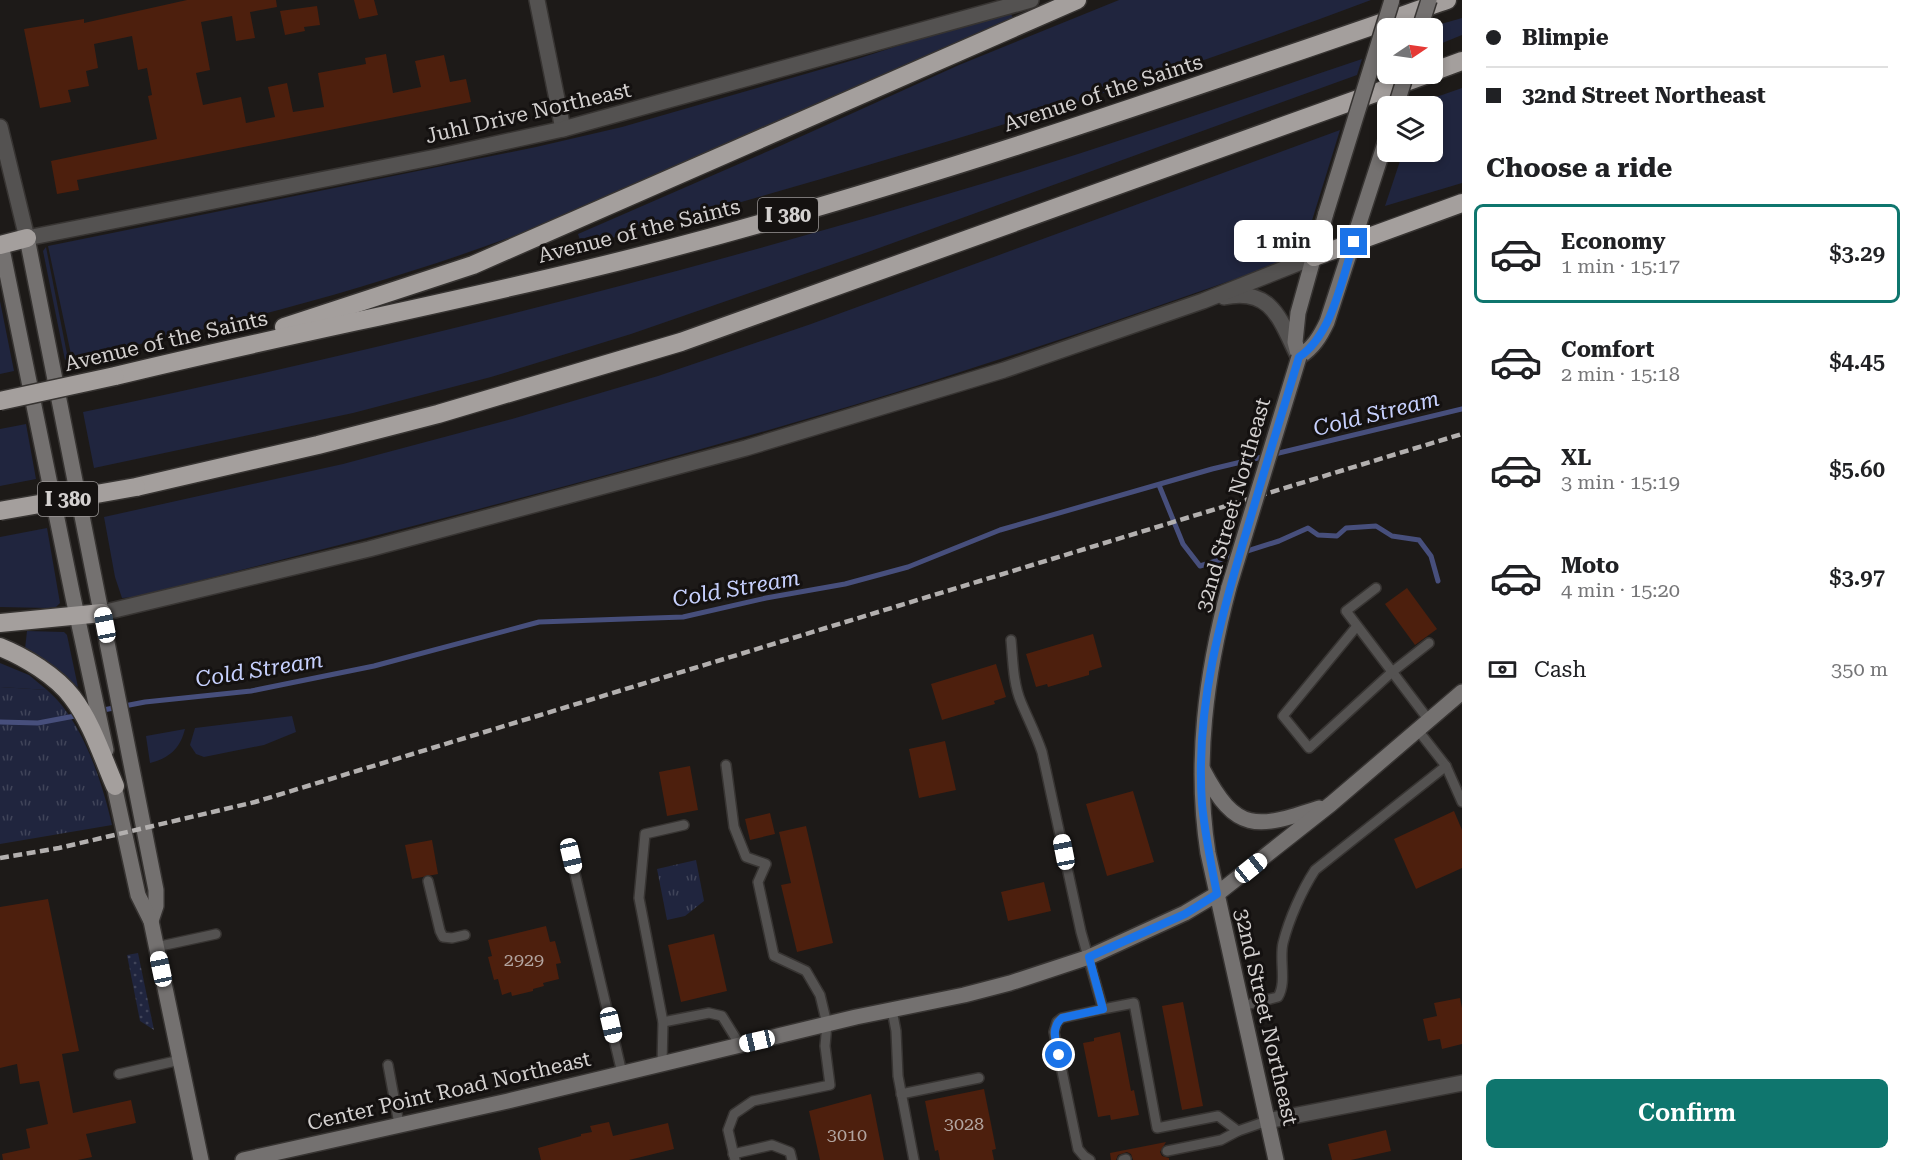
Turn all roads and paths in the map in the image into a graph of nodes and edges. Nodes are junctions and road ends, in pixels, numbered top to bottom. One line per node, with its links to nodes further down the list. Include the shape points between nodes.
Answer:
1 (537, 0): 12 (street)
2 (1031, 0): 12 (street, Juhl Drive Northeast)
3 (1077, 0): 20 (highway, via 473,265)
4 (1392, 0): 18 (main road, 32nd Street Northeast, bridge)
5 (1429, 0): 7 (main road, bridge)
6 (1447, 0): 20 (highway, Avenue of the Saints / I 380, via 872,192 644,255)
7 (1423, 18)
8 (1462, 61): 9 (highway)
9 (1443, 68)
10 (1400, 84): 23 (highway, I 380, bridge, via 681,342 318,446 136,487)
11 (0, 127): 15 (street)
12 (563, 129): 15 (street, Juhl Drive Northeast)
13 (1379, 162): 16 (main road, 32nd Street Northeast)
14 (1462, 203): 16 (highway)
15 (27, 238): 17 (highway); 25 (main road)
16 (1354, 242): 18 (highway); 21 (main road, 32nd Street Northeast, via 1327,322 1318,339)
17 (0, 243): 26 (main road)
18 (1314, 257): 19 (street); 21 (main road, 32nd Street Northeast, via 1295,328)
19 (1203, 301): 21 (street, via 1232,295 1261,300 1276,311); 25 (street, via 1004,370 746,448 381,546)
20 (191, 357): 22 (highway, Avenue of the Saints / I 380, bridge)
21 (1299, 357): 38 (main road, 32nd Street Northeast, bridge, via 1229,587 1211,663)
22 (0, 401)
23 (0, 511)
24 (1376, 588): 28 (lane, via 1346,611)
25 (102, 613): 26 (highway); 46 (main road, via 156,890)
26 (77, 617): 27 (highway); 35 (main road)
27 (0, 623)
28 (1357, 626): 32 (lane); 32 (lane, via 1283,716 1309,748)
29 (1011, 640): 50 (lane, via 1020,701 1042,752)
30 (1429, 643): 32 (lane)
31 (0, 647): 35 (highway, via 31,662 72,696)
32 (1392, 672): 34 (lane)
33 (1462, 692): 34 (main road, Center Point Road Northeast)
34 (1423, 724): 37 (lane); 41 (main road, Center Point Road Northeast)
35 (102, 748): 39 (highway)
36 (726, 765): 55 (lane, via 734,827 746,857 766,864 758,882 774,956 806,971 820,995)
37 (1446, 766): 40 (lane); 51 (lane, via 1315,870 1283,942 1282,987 1278,998)
38 (1201, 768): 41 (main road, via 1228,809 1249,821 1271,822); 45 (main road, 32nd Street Northeast, via 1205,834)
39 (115, 786): 46 (main road, via 138,895)
40 (1462, 802)
41 (1331, 804): 45 (main road, Center Point Road Northeast)
42 (684, 825): 54 (lane, via 645,834 639,898)
43 (571, 856): 60 (lane)
44 (428, 880): 48 (lane, via 443,937)
45 (1217, 894): 50 (main road, Center Point Road Northeast, via 1176,918); 51 (main road, 32nd Street Northeast)
46 (151, 921): 49 (main road)
47 (216, 934): 49 (lane)
48 (465, 934)
49 (156, 947): 57 (main road)
50 (1089, 957): 52 (lane); 53 (main road, Center Point Road Northeast, via 1010,983)
51 (1242, 1006): 65 (main road, 32nd Street Northeast)
52 (1103, 1009): 67 (lane, via 1134,1003 1157,1128 1218,1116); 75 (lane, via 1062,1018 1054,1032 1078,1149)
53 (892, 1010): 55 (main road, Center Point Road Northeast); 64 (lane)
54 (663, 1022): 56 (lane, via 709,1013 722,1016); 58 (lane)
55 (827, 1024): 56 (main road, Center Point Road Northeast); 70 (lane, via 825,1046 830,1085 753,1101 734,1114 728,1130)
56 (740, 1045): 58 (main road, Center Point Road Northeast)
57 (180, 1060): 61 (lane); 71 (main road)
58 (662, 1064): 60 (main road, Center Point Road Northeast)
59 (388, 1065): 66 (lane)
60 (622, 1073): 66 (main road, Center Point Road Northeast)
61 (119, 1074)
62 (980, 1078): 64 (lane)
63 (1462, 1083): 65 (street)
64 (901, 1094): 74 (lane)
65 (1268, 1122): 67 (lane); 76 (main road, 32nd Street Northeast)
66 (399, 1124): 69 (main road, Center Point Road Northeast)
67 (1238, 1131): 68 (lane, via 1221,1140)
68 (1167, 1151)
69 (303, 1153): 72 (main road, Center Point Road Northeast)
70 (734, 1157): 73 (lane, via 772,1145 790,1152)
71 (201, 1160)
72 (243, 1160)
73 (792, 1160)
74 (914, 1160)
75 (1090, 1160)
76 (1276, 1160)

